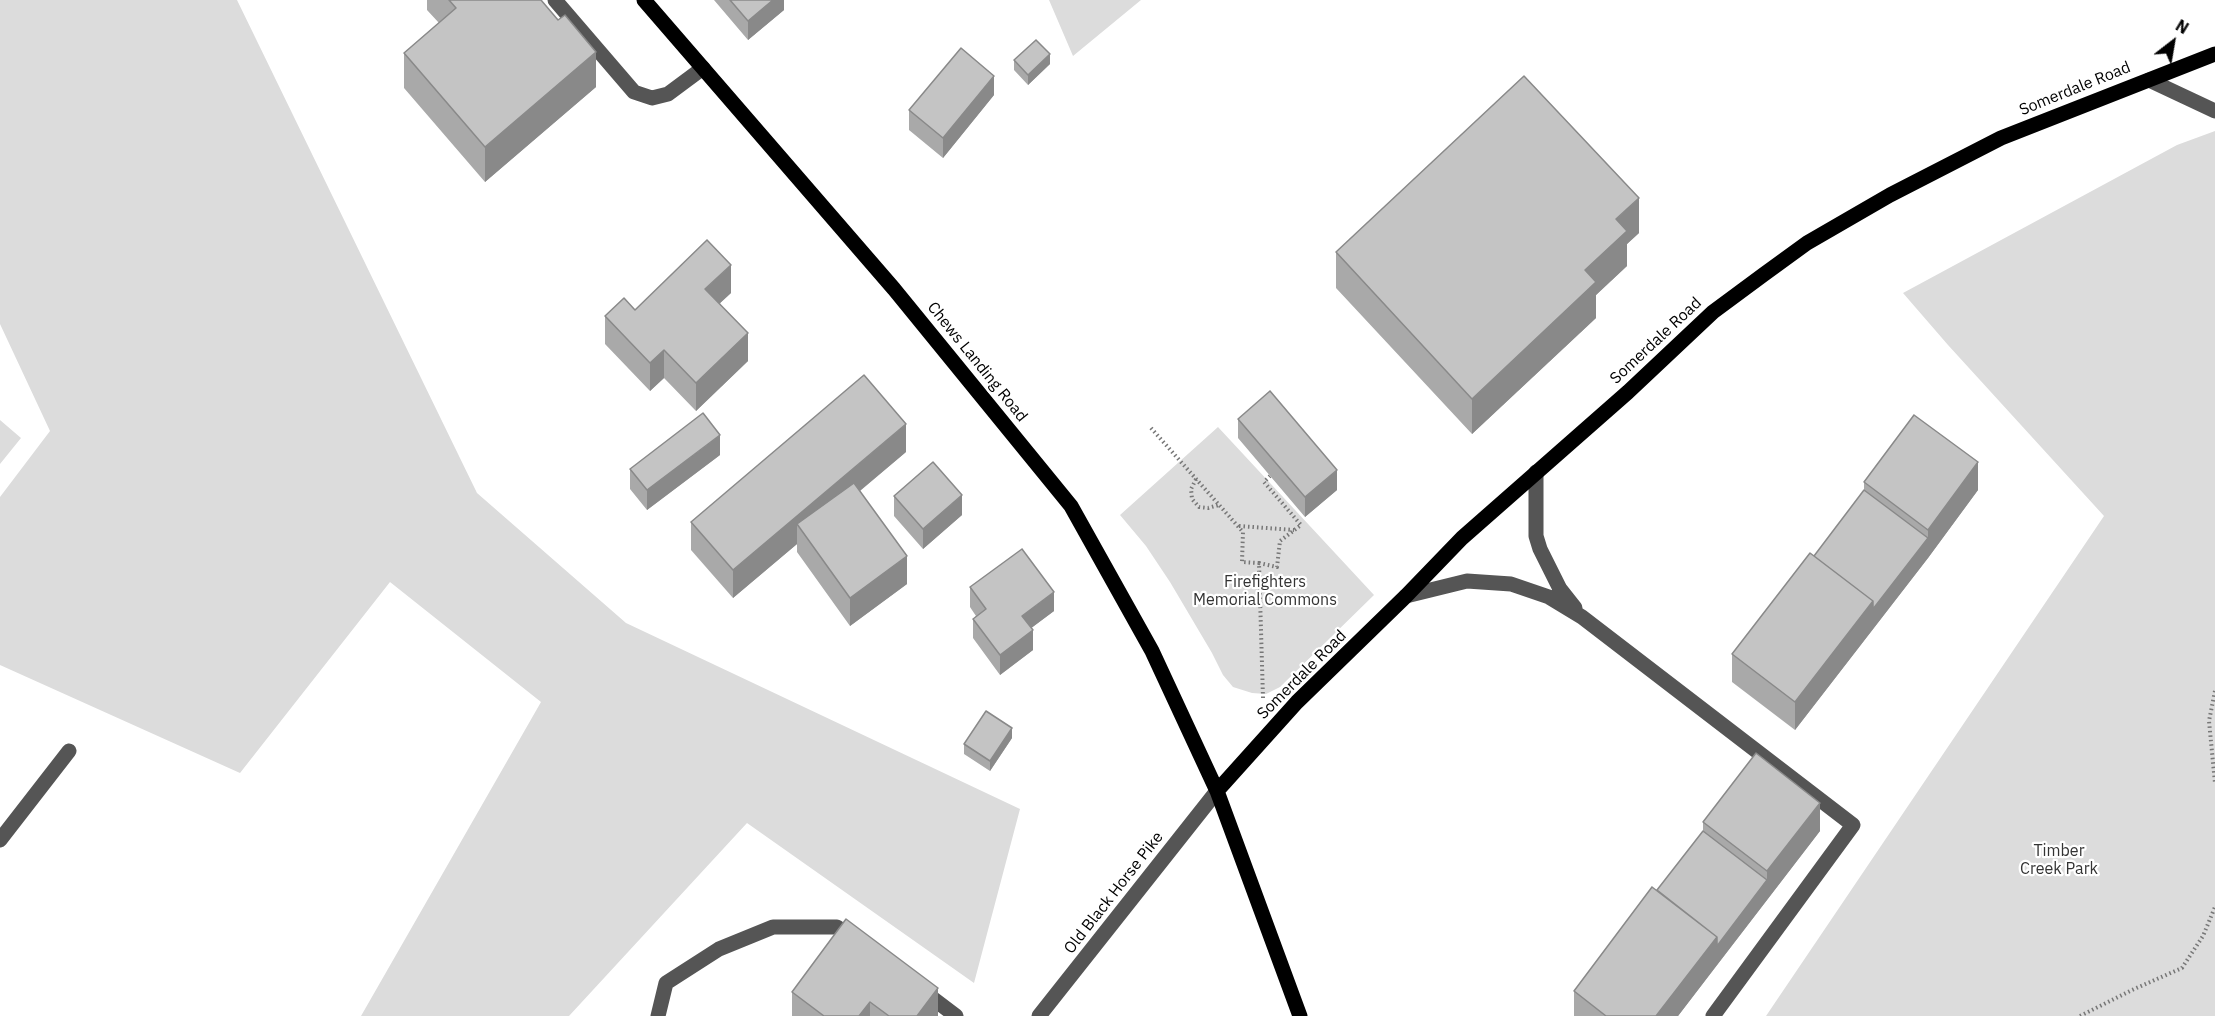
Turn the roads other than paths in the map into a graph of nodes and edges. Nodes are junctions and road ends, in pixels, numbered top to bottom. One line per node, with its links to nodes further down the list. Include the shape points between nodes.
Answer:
1 (555, 0): 4 (street, via 634,92 652,98 668,94)
2 (644, 0): 4 (main road, Chews Landing Road)
3 (2215, 54): 5 (main road, Somerdale Road)
4 (704, 68): 11 (main road, Chews Landing Road, via 894,289 1071,506 1152,651)
5 (2149, 80): 6 (street); 7 (main road, Somerdale Road, via 2001,138 1807,243 1713,312)
6 (2215, 111)
7 (1536, 472): 8 (main road, Somerdale Road, via 1462,538); 9 (street, via 1536,536 1540,549 1560,589)
8 (1406, 596): 9 (street, via 1467,581 1511,584 1550,597); 11 (main road, Somerdale Road, via 1297,702)
9 (1582, 617): 19 (street, via 1853,825)
10 (69, 751): 12 (street)
11 (1217, 791): 17 (street, Old Black Horse Pike); 18 (main road, Chews Landing Road)
12 (0, 840)
13 (864, 948): 15 (street, via 837,927 773,927 719,949 666,983)
14 (910, 982): 16 (street)
15 (658, 1016)
16 (956, 1016)
17 (1039, 1016)
18 (1300, 1016)
19 (1713, 1016)

